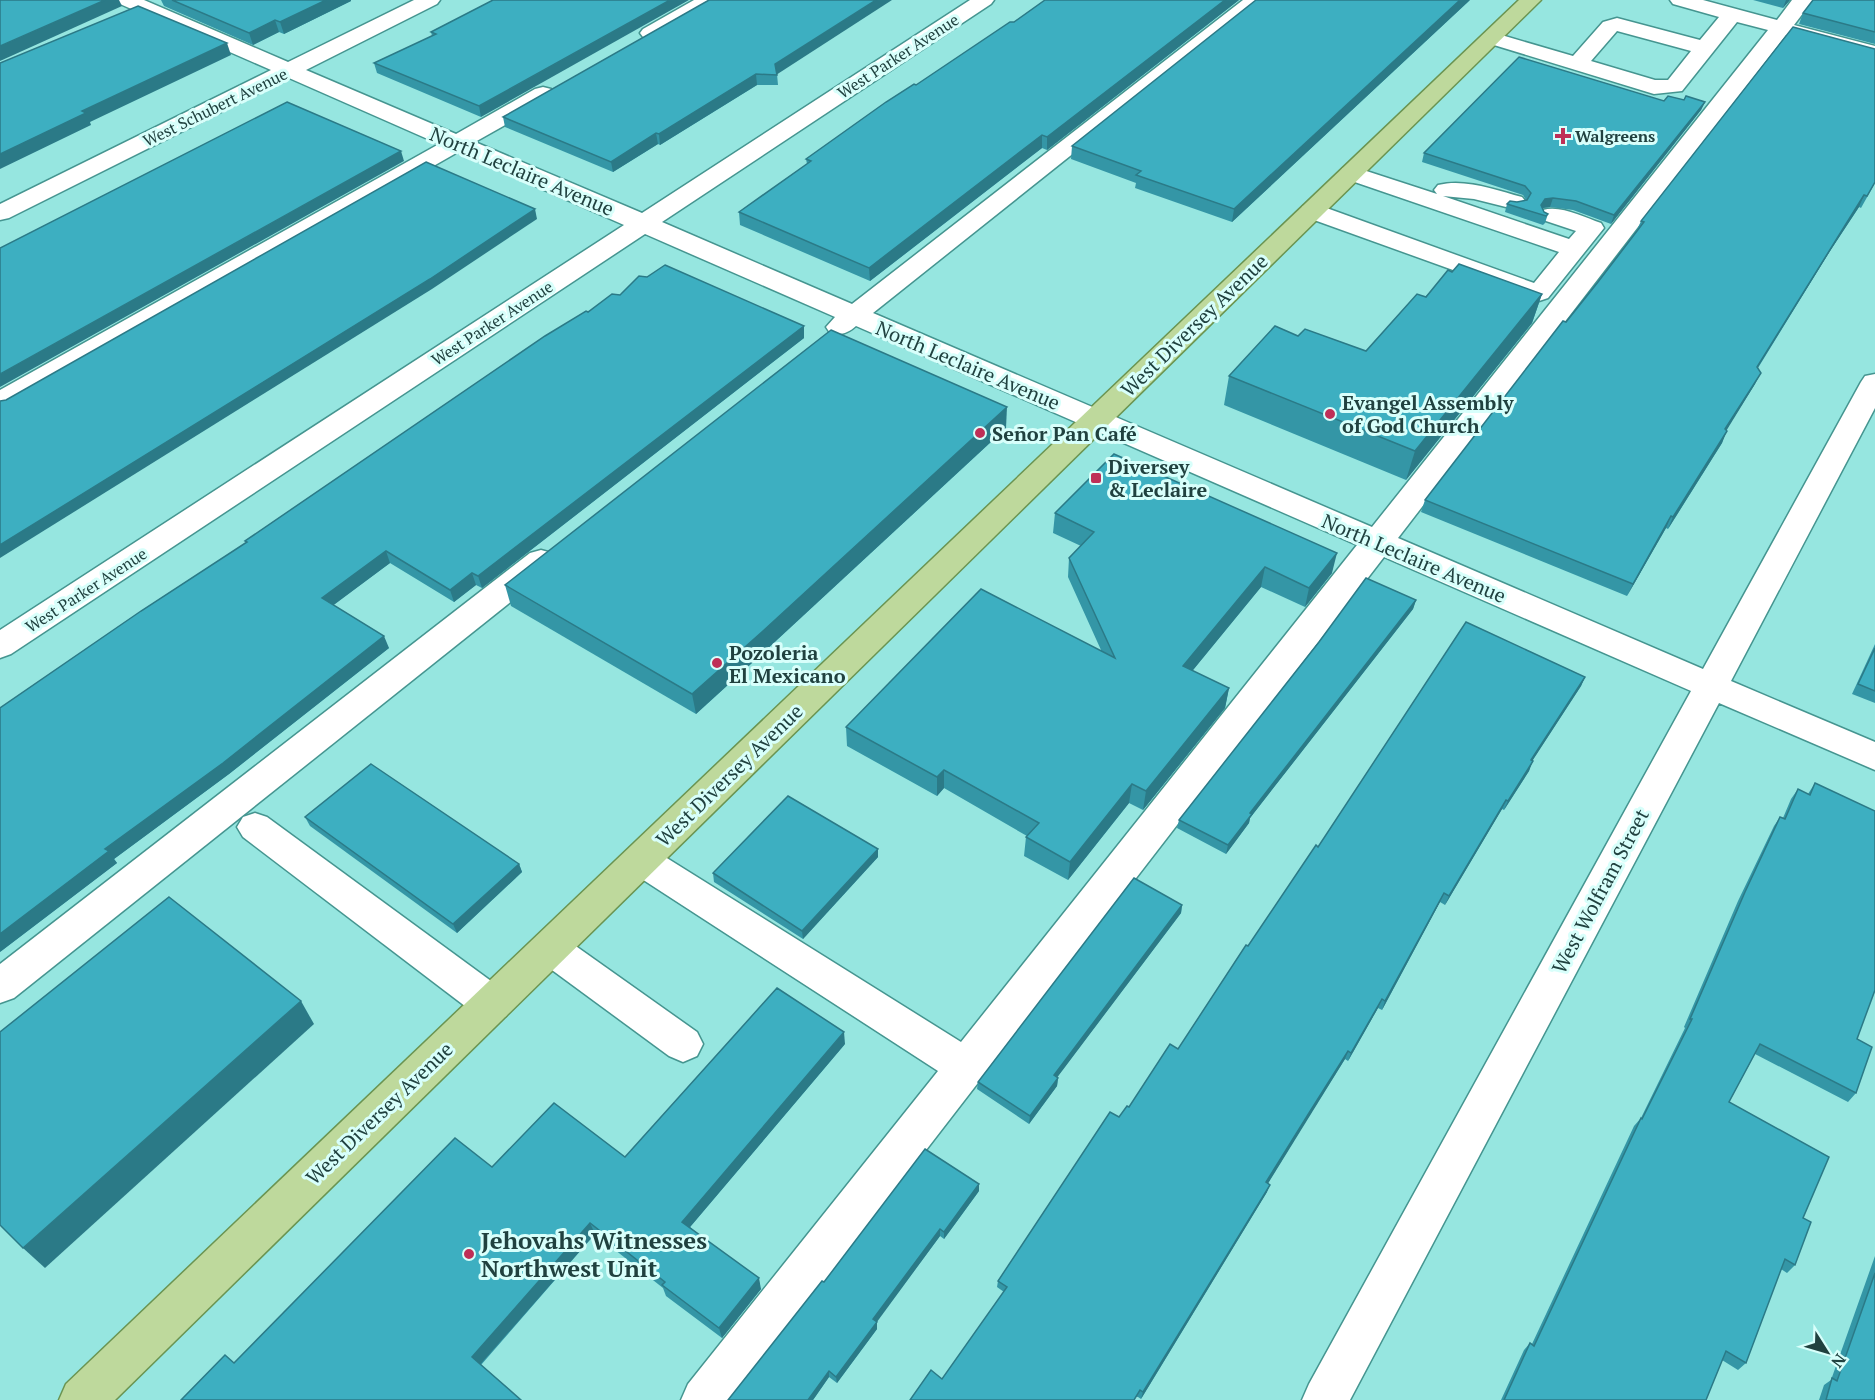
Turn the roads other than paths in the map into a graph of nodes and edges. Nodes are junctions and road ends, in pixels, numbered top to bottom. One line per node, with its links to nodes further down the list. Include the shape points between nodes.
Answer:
1 (430, 0): 16 (street, West Schubert Avenue)
2 (709, 0): 12 (street)
3 (984, 0): 25 (street, West Parker Avenue)
4 (1256, 0): 27 (street)
5 (1530, 0): 11 (main road, West Diversey Avenue)
6 (1680, 0): 9 (street)
7 (1803, 0): 10 (street)
8 (138, 6): 16 (street, North Leclaire Avenue)
9 (1732, 14): 10 (street); 13 (street)
10 (1781, 27): 14 (street); 32 (street)
11 (1491, 38): 15 (street); 19 (main road, West Diversey Avenue)
12 (626, 47)
13 (1704, 48): 15 (street, via 1617,24); 15 (street, via 1674,86 1654,87)
14 (1875, 53)
15 (1577, 64)
16 (289, 70): 18 (street, North Leclaire Avenue); 23 (street, West Schubert Avenue)
17 (563, 83): 18 (street)
18 (457, 143): 25 (street, North Leclaire Avenue); 30 (street)
19 (1351, 173): 20 (street); 22 (main road, West Diversey Avenue)
20 (1393, 187): 21 (street, via 1474,192); 26 (street)
21 (1514, 202)
22 (1312, 211): 26 (street, via 1539,293); 31 (main road, West Diversey Avenue)
23 (0, 213)
24 (1552, 215): 26 (street, via 1592,228)
25 (643, 224): 27 (street, North Leclaire Avenue); 34 (street, West Parker Avenue)
26 (1574, 249)
27 (854, 315): 28 (street); 31 (street, North Leclaire Avenue)
28 (815, 346)
29 (1875, 382): 35 (street, West Wolfram Street)
30 (0, 402)
31 (1096, 420): 32 (street, North Leclaire Avenue); 38 (main road, West Diversey Avenue)
32 (1379, 543): 35 (street, North Leclaire Avenue); 43 (street)
33 (562, 545): 40 (street)
34 (0, 646)
35 (1710, 686): 36 (street, North Leclaire Avenue); 46 (street, West Wolfram Street)
36 (1875, 757)
37 (255, 827): 41 (street)
38 (640, 860): 39 (main road, West Diversey Avenue); 43 (street)
39 (550, 948): 41 (main road, West Diversey Avenue); 42 (street)
40 (0, 986)
41 (492, 1004): 44 (main road, West Diversey Avenue)
42 (683, 1044)
43 (966, 1067): 45 (street)
44 (82, 1400)
45 (705, 1400)
46 (1325, 1400)

